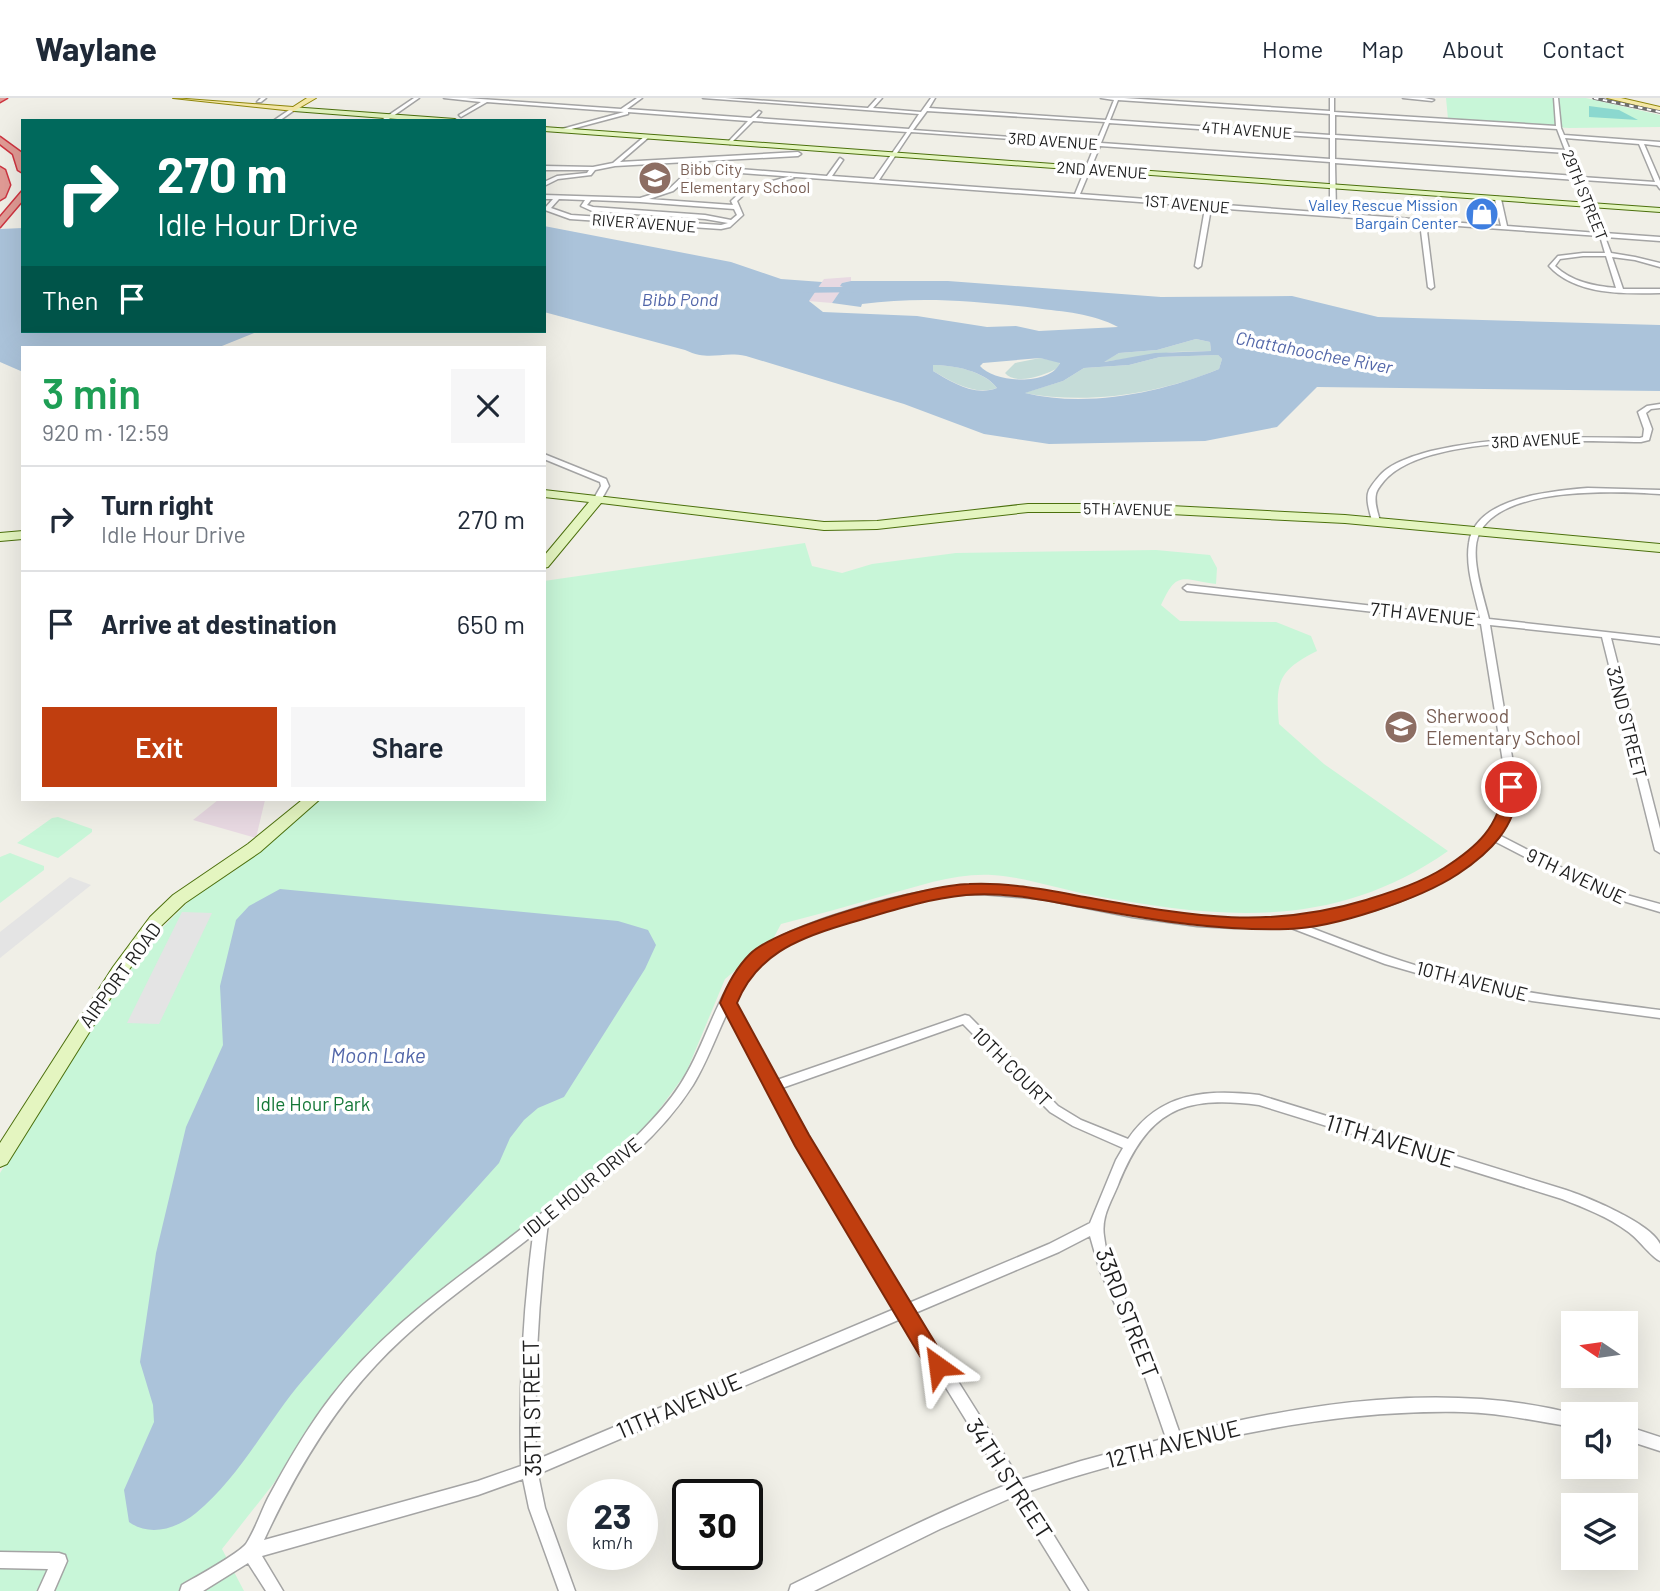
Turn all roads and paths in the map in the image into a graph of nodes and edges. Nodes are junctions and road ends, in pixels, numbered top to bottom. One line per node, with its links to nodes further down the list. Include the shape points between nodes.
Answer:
1 (177, 98): 20 (main road)
2 (417, 98): 31 (street)
3 (446, 98): 17 (street, 3RD AVENUE)
4 (640, 98): 25 (street)
5 (705, 98): 18 (street, 4TH AVENUE)
6 (830, 98): 21 (street)
7 (880, 98): 26 (street)
8 (933, 98): 28 (street)
9 (1102, 98): 10 (street)
10 (1117, 98): 30 (street); 36 (street)
11 (1332, 98): 30 (street)
12 (1405, 98): 19 (street)
13 (1556, 98): 37 (street, 29TH STREET)
14 (1611, 98): 22 (main road)
15 (1624, 98): 22 (main road)
16 (310, 99): 20 (main road); 23 (main road); 24 (main road)
17 (488, 99): 25 (street, 3RD AVENUE); 34 (street)
18 (737, 99): 21 (street, 4TH AVENUE)
19 (1432, 100)
20 (270, 107): 23 (main road)
21 (823, 107): 26 (street, 4TH AVENUE)
22 (1660, 107)
23 (280, 108): 24 (main road)
24 (294, 109): 31 (main road); 32 (street)
25 (623, 110): 27 (street, 3RD AVENUE)
26 (869, 110): 28 (street, 4TH AVENUE)
27 (634, 111): 35 (street, 3RD AVENUE); 39 (street)
28 (923, 111): 36 (street, 4TH AVENUE); 40 (street)
29 (759, 112): 35 (street)
30 (1331, 113): 37 (street); 41 (street)
31 (391, 115): 33 (street); 34 (main road)
32 (278, 119)
33 (385, 119)
34 (458, 119)
35 (751, 120): 40 (street, 3RD AVENUE); 45 (street)
36 (1110, 121): 41 (street, 4TH AVENUE); 48 (street)
37 (1559, 128): 42 (street, 29TH STREET)
38 (547, 130): 39 (main road, 2ND AVENUE)
39 (565, 130): 43 (main road, 2ND AVENUE)
40 (909, 131): 48 (street, 3RD AVENUE); 50 (street)
41 (1333, 136): 49 (street, 4TH AVENUE); 53 (street)
42 (1562, 136): 46 (street); 49 (street, 29TH STREET)
43 (647, 137): 45 (main road, 2ND AVENUE); 55 (street)
44 (0, 142): 58 (highway)
45 (730, 143): 50 (main road, 2ND AVENUE)
46 (1641, 143): 47 (street); 71 (street)
47 (1660, 144)
48 (1100, 145): 53 (street, 3RD AVENUE); 61 (street)
49 (1569, 152): 66 (street, 29TH STREET)
50 (893, 155): 61 (main road, 2ND AVENUE); 67 (street)
51 (792, 160): 55 (street, via 798,154)
52 (840, 160): 65 (street)
53 (1334, 161): 66 (street, 3RD AVENUE); 72 (street)
54 (546, 162): 56 (street)
55 (615, 164): 56 (street)
56 (607, 166): 60 (street)
57 (787, 167): 63 (street)
58 (21, 168)
59 (546, 168): 60 (street)
60 (593, 169): 68 (street, via 589,174)
61 (1088, 169): 70 (street); 72 (main road, 2ND AVENUE, via 1168,179)
62 (0, 170): 77 (highway, via 5,185)
63 (781, 173): 64 (street, 1ST AVENUE); 69 (street, 1ST AVENUE, via 714,169 690,172)
64 (807, 176): 65 (street, 1ST AVENUE); 73 (street)
65 (829, 177): 67 (street, 1ST AVENUE)
66 (1578, 178): 71 (street, 3RD AVENUE); 83 (street, 29TH STREET)
67 (875, 181): 74 (street, 1ST AVENUE)
68 (546, 183)
69 (679, 183): 73 (street); 81 (street)
70 (1079, 185): 74 (street); 76 (street)
71 (1660, 185)
72 (1333, 188): 79 (main road, 2ND AVENUE); 86 (street)
73 (746, 190): 84 (street, via 737,197)
74 (1037, 193): 76 (street, 1ST AVENUE)
75 (21, 196): 87 (highway)
76 (1077, 196): 82 (street, 1ST AVENUE)
77 (0, 197)
78 (548, 197): 80 (street); 89 (street, RIVER AVENUE, via 547,209 560,215 702,227)
79 (1498, 199): 83 (main road, 2ND AVENUE); 90 (street)
80 (588, 200): 81 (street); 89 (street, via 584,206 592,209 705,217)
81 (640, 200): 84 (street)
82 (1212, 206): 86 (street, 1ST AVENUE); 94 (street)
83 (1591, 206): 85 (main road, 2ND AVENUE); 91 (street, 29TH STREET)
84 (736, 207): 89 (street, via 740,215)
85 (1660, 210)
86 (1332, 215): 88 (street, 1ST AVENUE)
87 (3, 221)
88 (1427, 222): 90 (street, 1ST AVENUE); 96 (street)
89 (731, 224)
90 (1504, 227): 91 (street, 1ST AVENUE)
91 (1602, 235): 92 (street, 1ST AVENUE); 93 (street, 29TH STREET)
92 (1660, 239)
93 (1609, 256): 95 (street); 97 (street, 29TH STREET); 97 (street, via 1571,255 1558,258 1552,267 1568,279)
94 (1198, 265)
95 (1660, 265)
96 (1430, 287)
97 (1620, 290): 98 (street)
98 (1660, 291)
99 (1660, 406): 104 (street, 3RD AVENUE, via 1642,411 1647,429 1641,440 1522,439 1468,446 1395,468 1374,486 1371,498)
100 (546, 457): 103 (street, via 603,481)
101 (1660, 492): 105 (street, via 1602,489 1554,493 1498,511)
102 (546, 493): 103 (main road, 5TH AVENUE)
103 (597, 500): 104 (main road, 5TH AVENUE, via 824,526 1080,508); 109 (main road)
104 (1376, 521): 105 (main road, 5TH AVENUE)
105 (1476, 530): 108 (main road, 5TH AVENUE); 111 (street, IDLE HOUR DRIVE, via 1473,549)
106 (21, 535): 107 (main road)
107 (0, 537)
108 (1660, 548)
109 (546, 562)
110 (1187, 588): 111 (street, 7TH AVENUE)
111 (1485, 621): 112 (street, 7TH AVENUE); 115 (street, IDLE HOUR DRIVE, via 1511,787 1510,806)
112 (1606, 635): 113 (street, 7TH AVENUE); 116 (street, 32ND STREET)
113 (1660, 641)
114 (310, 801): 123 (main road, AIRPORT ROAD, via 156,921 118,971)
115 (1495, 837): 117 (street, 9TH AVENUE, via 1597,890); 118 (street, IDLE HOUR DRIVE, via 1437,880 1411,891 1352,911)
116 (1660, 850)
117 (1660, 908)
118 (1290, 923): 119 (street, IDLE HOUR DRIVE, via 1200,922 1018,891 956,890 887,905 788,939 758,956 738,980); 120 (street, 10TH AVENUE, via 1348,947 1463,983)
119 (729, 1003): 121 (street, 34TH STREET); 124 (street, IDLE HOUR DRIVE, via 673,1104 620,1159)
120 (1660, 1014)
121 (774, 1086): 122 (street, 10TH COURT, via 965,1019 1054,1109); 127 (street, 34TH STREET)
122 (1129, 1145): 125 (street, 33RD STREET); 126 (street, 11TH AVENUE, via 1150,1121 1179,1102 1218,1096 1259,1100 1566,1195 1639,1230)
123 (0, 1158)
124 (542, 1221): 132 (street, 35TH STREET, via 527,1404); 134 (street, IDLE HOUR DRIVE, via 410,1325 339,1397 281,1484)
125 (1096, 1226): 127 (street, 11TH AVENUE); 130 (street, 33RD STREET, via 1107,1271)
126 (1656, 1250)
127 (904, 1310): 132 (street, 11TH AVENUE); 133 (street, 34TH STREET)
128 (1561, 1418): 130 (street, 12TH AVENUE, via 1471,1406 1358,1406)
129 (1638, 1437): 131 (street)
130 (1175, 1442): 133 (street, 12TH AVENUE)
131 (1660, 1444)
132 (529, 1470): 134 (street, 11TH AVENUE); 139 (street, 35TH STREET, via 537,1508)
133 (1017, 1488): 140 (street, 12TH AVENUE); 141 (street, 34TH STREET)
134 (250, 1552): 137 (street, 11TH AVENUE); 138 (street)
135 (0, 1560): 136 (street, via 59,1561)
136 (46, 1591)
137 (188, 1591)
138 (275, 1591)
139 (567, 1591)
140 (797, 1591)
141 (1080, 1591)

